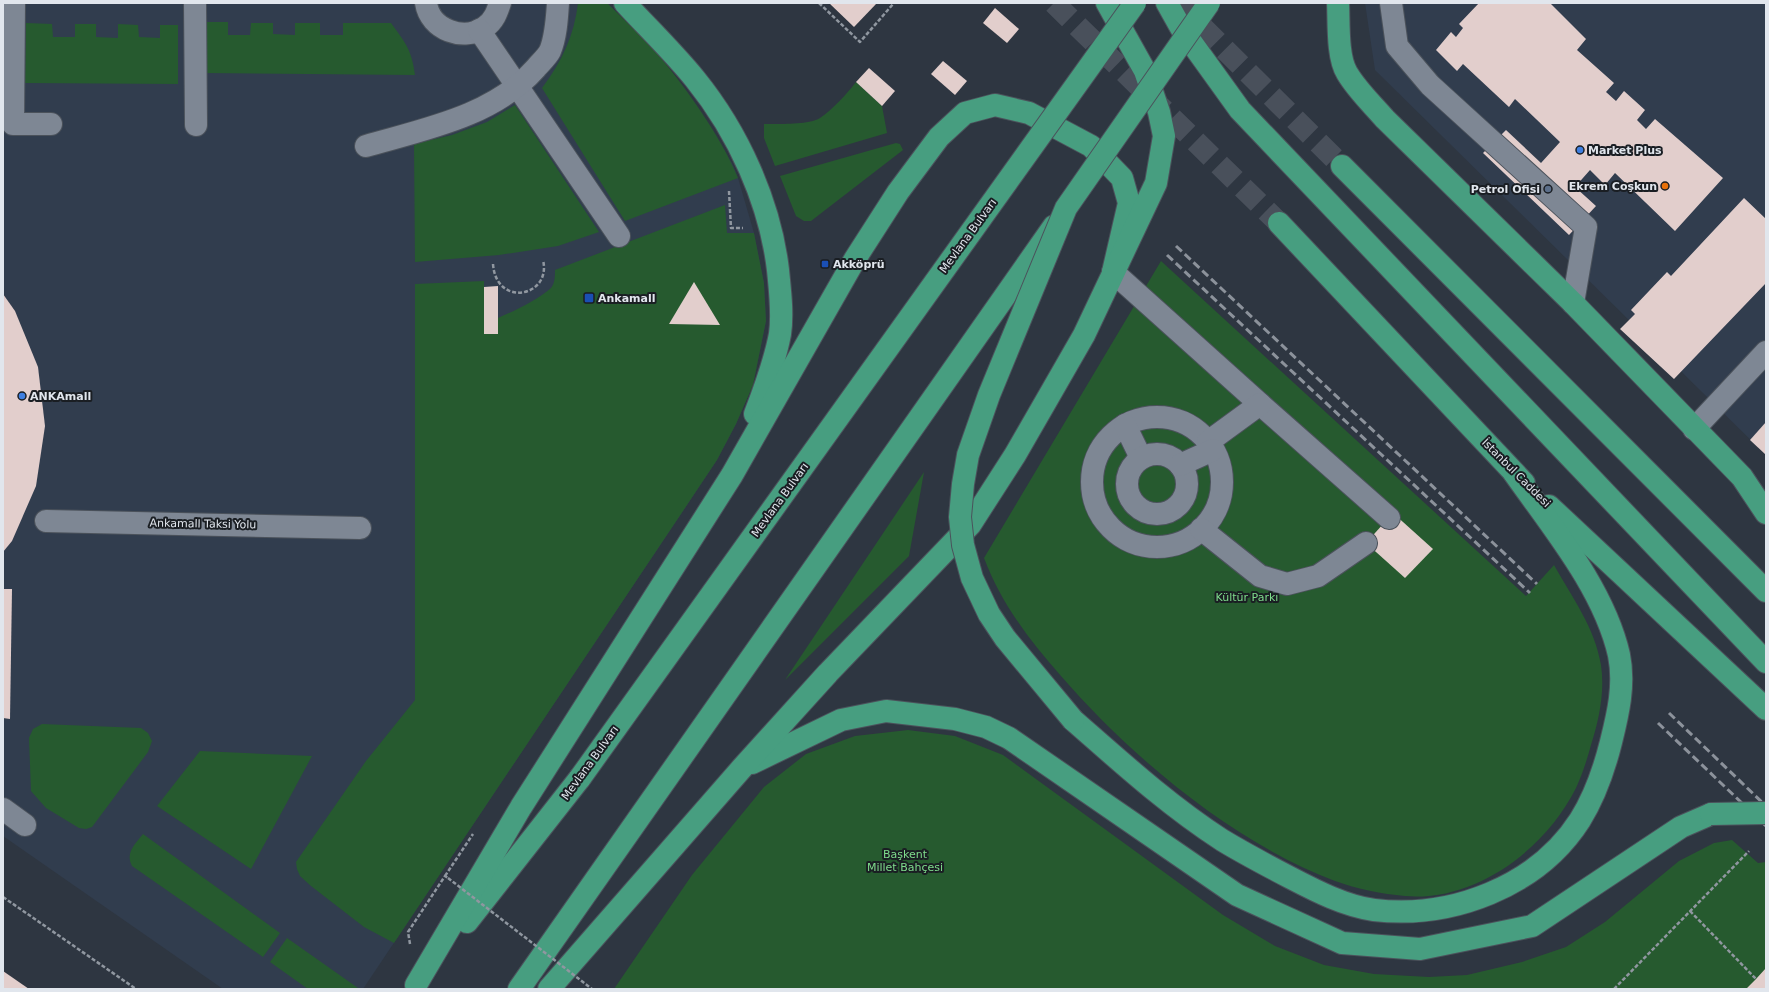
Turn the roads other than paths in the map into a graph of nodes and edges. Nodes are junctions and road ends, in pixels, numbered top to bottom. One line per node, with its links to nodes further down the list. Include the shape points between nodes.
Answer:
1 (14, 3): 15 (street, via 13,124)
2 (195, 3): 16 (street)
3 (426, 3): 13 (street, via 432,19 443,29 458,34)
4 (500, 3): 13 (street, via 496,16)
5 (558, 3): 14 (street, via 557,22 550,52)
6 (625, 3): 32 (highway, via 695,79 733,134 758,189 775,247 781,294 780,332 772,364)
7 (1107, 3): 22 (highway, via 1145,71 1164,136 1156,183)
8 (1135, 3): 49 (highway, Mevlana Bulvarı, bridge, via 580,778)
9 (1167, 3): 43 (highway, via 1181,28 1240,110)
10 (1209, 3): 19 (highway, bridge)
11 (1338, 3): 23 (highway, via 1340,47 1346,72 1385,119)
12 (1391, 3): 23 (street, via 1397,46 1430,85 1586,227)
13 (478, 30): 14 (street)
14 (516, 87): 17 (street, via 480,110); 21 (street)
15 (51, 124)
16 (196, 125)
17 (366, 146)
18 (1342, 166): 42 (highway)
19 (1066, 208): 31 (highway, bridge, via 968,455 960,517 963,545 972,578 989,614 1009,644 1073,720 1137,776 1222,840 1309,888 1373,910 1402,911 1430,910 1484,897 1545,860 1563,842 1579,821 1604,769 1620,701 1622,681 1619,657 1606,617 1584,574); 50 (highway, bridge)
20 (1279, 223): 31 (highway, İstanbul Caddesi)
21 (619, 236)
22 (1113, 272): 25 (street); 32 (highway, via 1129,203 1122,178 1091,146 1029,113 995,105 965,113 939,137 898,192 854,259); 45 (highway, via 1084,335 1015,455 970,525 828,673)
23 (1573, 303): 27 (highway)
24 (1766, 352): 27 (street)
25 (1260, 404): 28 (street); 36 (street)
26 (1125, 425): 28 (street, via 1139,419 1170,418 1184,422 1198,431); 29 (street); 37 (street, via 1102,445 1095,459 1091,489 1095,504)
27 (1694, 428): 35 (highway, via 1742,477)
28 (1211, 446): 30 (street); 40 (street, via 1221,468 1221,496 1209,521)
29 (1141, 458): 30 (street, via 1163,454 1173,458); 33 (street, via 1129,471 1127,491)
30 (1180, 465): 34 (street, via 1186,474 1186,493)
31 (1514, 473): 44 (highway, İstanbul Caddesi)
32 (732, 475): 49 (highway, via 521,807)
33 (1131, 500): 34 (street, via 1146,512 1156,514); 37 (street)
34 (1172, 510): 40 (street)
35 (1766, 513)
36 (1389, 518)
37 (1104, 520): 40 (street, via 1122,537 1134,544 1148,547 1175,544)
38 (46, 521): 39 (street, Ankamall Taksi Yolu)
39 (360, 528)
40 (1195, 534): 41 (street, via 1260,576 1287,584 1318,576)
41 (1366, 543)
42 (1766, 591)
43 (1766, 662)
44 (1766, 709)
45 (742, 768): 47 (highway, bridge, via 841,720 886,711 955,718 986,726 1009,738 1237,895 1342,943 1420,949 1532,926 1681,827 1711,814); 51 (highway)
46 (3, 809): 48 (street)
47 (1766, 813)
48 (25, 825)
49 (415, 987)
50 (519, 989)
51 (549, 989)

